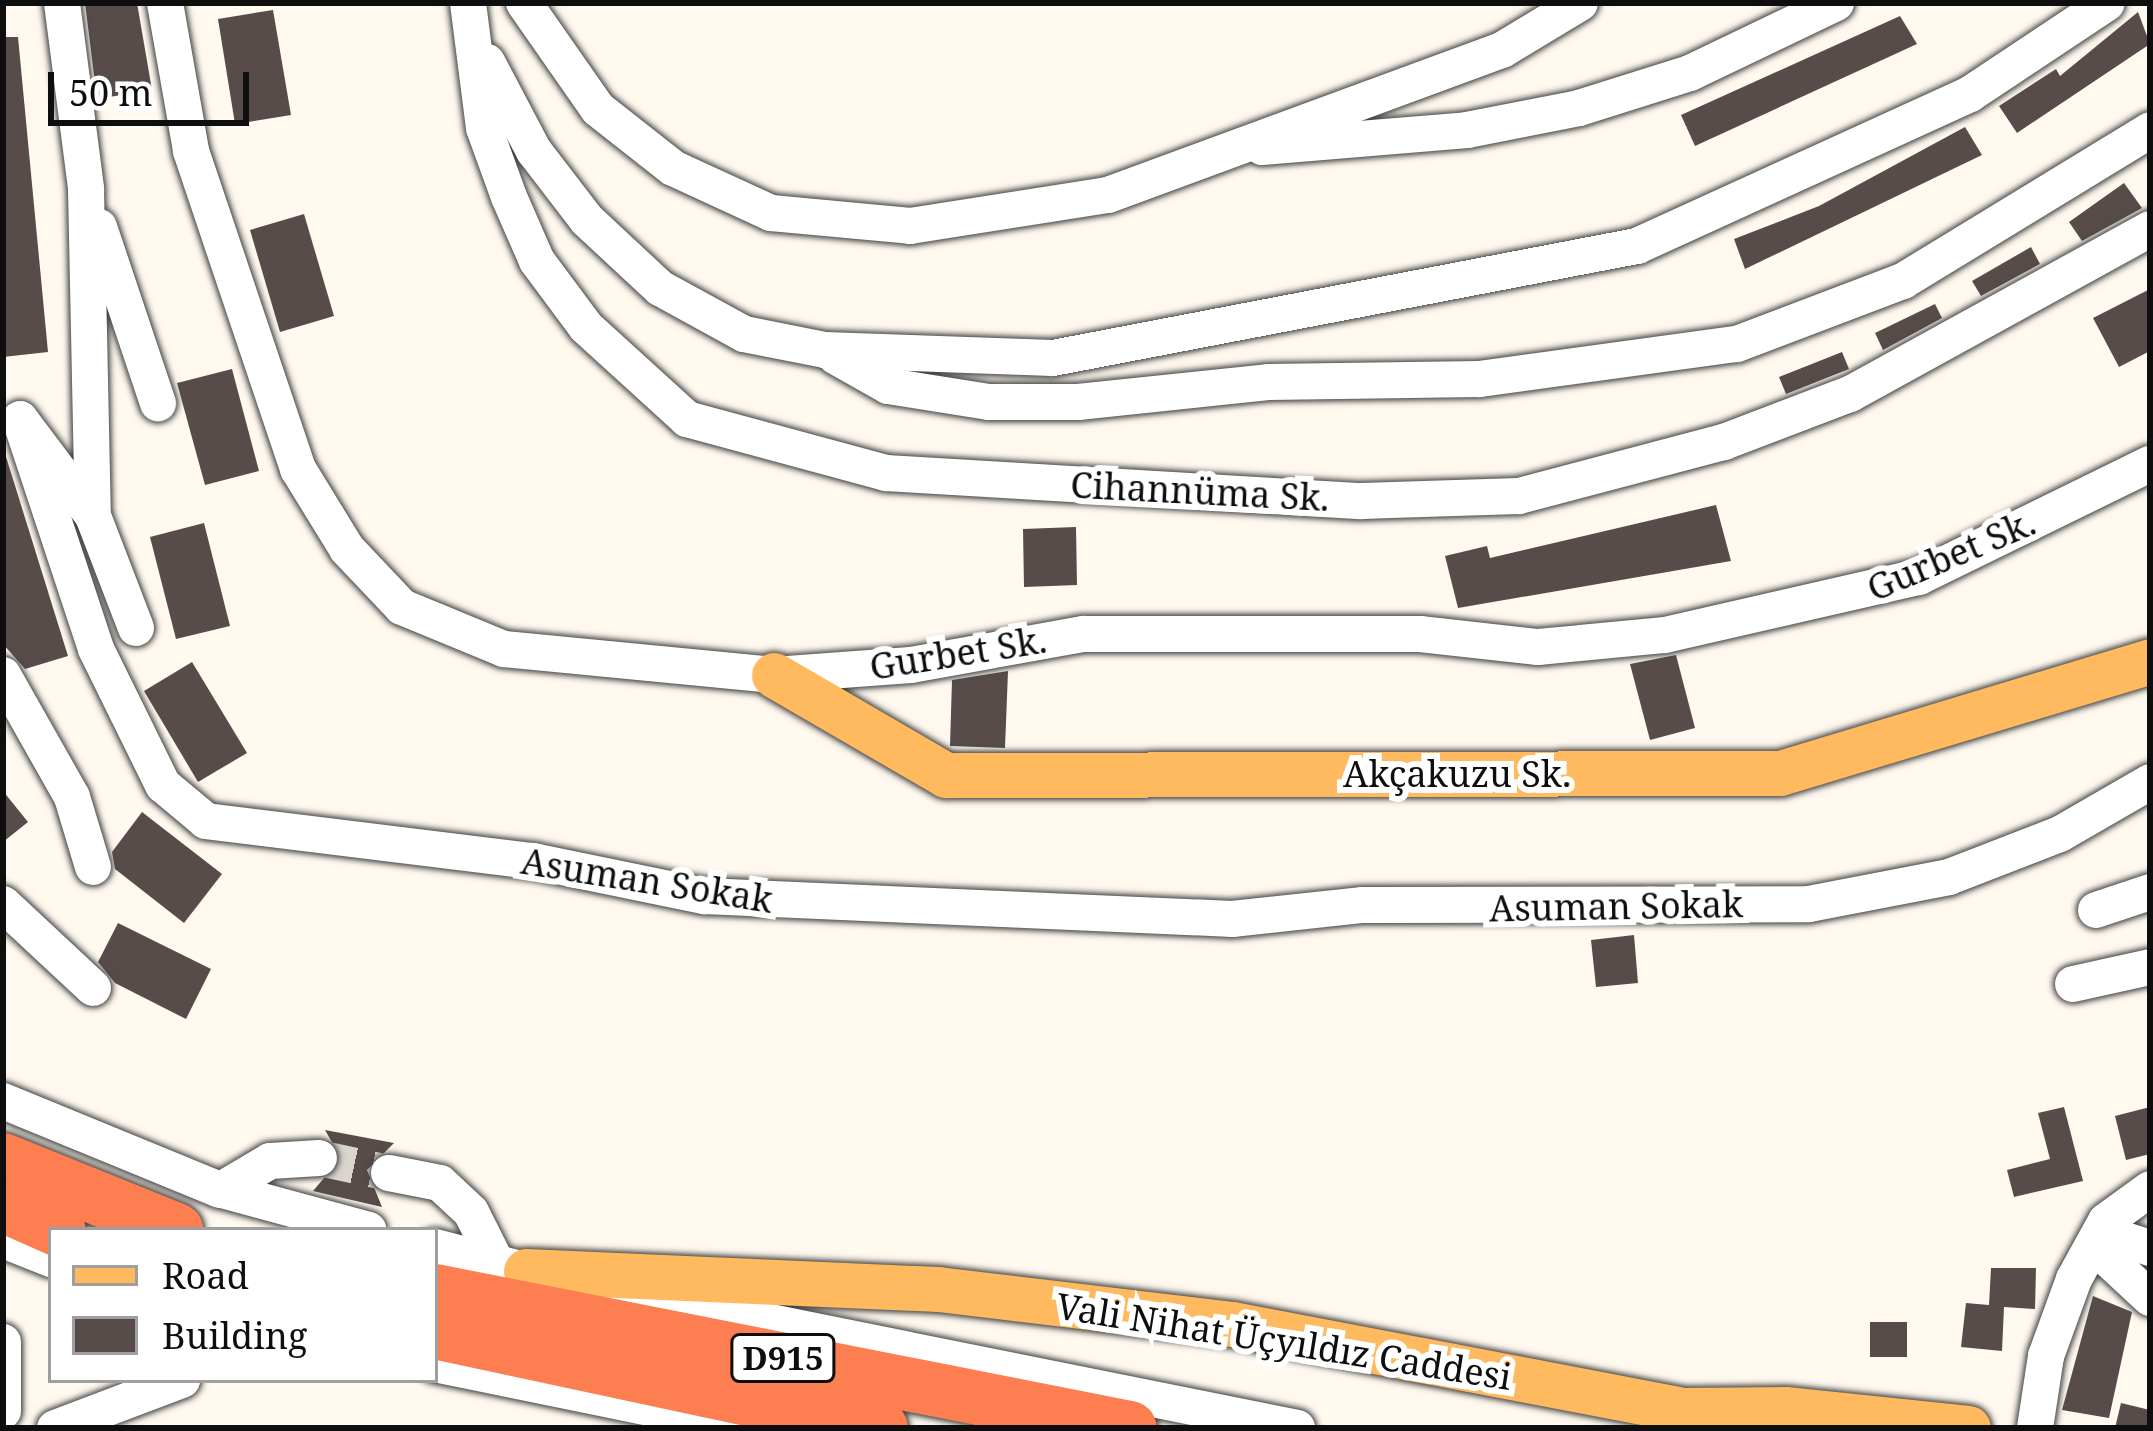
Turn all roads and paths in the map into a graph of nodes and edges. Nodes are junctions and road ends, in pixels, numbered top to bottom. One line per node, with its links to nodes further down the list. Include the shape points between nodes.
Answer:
1 (62, 3): 11 (street)
2 (164, 3): 21 (street, Gurbet Sk., via 191,151 268,399 347,549 403,607 504,649)
3 (468, 3): 8 (street, Cihannüma Sk.)
4 (524, 3): 10 (street, via 598,109 673,168 771,213 910,226 1108,195)
5 (1580, 3): 10 (street, via 1502,50)
6 (1836, 3): 10 (street, via 1690,73 1579,108 1405,137)
7 (2107, 3): 13 (street, via 1970,94 1637,246 1462,273 1131,348 987,358)
8 (480, 48): 12 (street, Cihannüma Sk., via 484,128 509,197 537,261 586,327 687,419 886,473 1360,501 1520,496 1704,448 1850,394); 13 (street, via 534,151 587,220 660,288 744,334)
9 (2150, 130): 13 (street, via 1903,281 1737,344 1480,379 1268,382 988,403 888,386)
10 (1234, 147)
11 (86, 189): 14 (street); 17 (street)
12 (2150, 229)
13 (825, 350)
14 (158, 403)
15 (11, 407): 17 (street, Asuman Sokak); 22 (street, Asuman Sokak, via 96,649 163,785 206,821 533,861 704,896 1232,919 1363,904 1809,904 1949,877 2060,834)
16 (2150, 464): 21 (street, Gurbet Sk., via 1919,577 1665,634 1538,647 1420,634 1084,634 911,665)
17 (93, 516): 18 (street)
18 (136, 628)
19 (2150, 661): 21 (main road, Akçakuzu Sk., via 1780,773 946,776)
20 (3, 675): 23 (street, via 72,797)
21 (774, 675)
22 (2150, 782)
23 (93, 867)
24 (2150, 892): 26 (street)
25 (3, 904): 29 (street)
26 (2096, 910)
27 (2150, 968): 28 (street)
28 (2073, 984)
29 (93, 988)
30 (3, 1101): 35 (street)
31 (319, 1159): 35 (street, via 270,1161)
32 (3, 1160): 38 (highway)
33 (389, 1173): 45 (street, via 440,1183)
34 (2150, 1189): 40 (street)
35 (221, 1190): 39 (street)
36 (3, 1205): 37 (highway)
37 (52, 1227)
38 (169, 1227)
39 (358, 1227)
40 (2096, 1238): 43 (street); 47 (street); 59 (street, via 2046,1356)
41 (3, 1240): 44 (street)
42 (438, 1248): 45 (street)
43 (2150, 1248)
44 (48, 1258)
45 (512, 1268): 57 (street, via 925,1360); 58 (main road, Vali Nihat Üçyıldız Caddesi, via 938,1289 1233,1324 1684,1410 1785,1408)
46 (438, 1292): 56 (highway, D915)
47 (2150, 1298)
48 (438, 1333): 55 (highway, D915)
49 (3, 1342): 52 (street)
50 (438, 1365): 54 (street)
51 (174, 1383): 53 (street)
52 (3, 1411)
53 (55, 1428)
54 (747, 1428)
55 (881, 1428)
56 (1130, 1428)
57 (1297, 1428)
58 (1967, 1428)
59 (2035, 1428)

